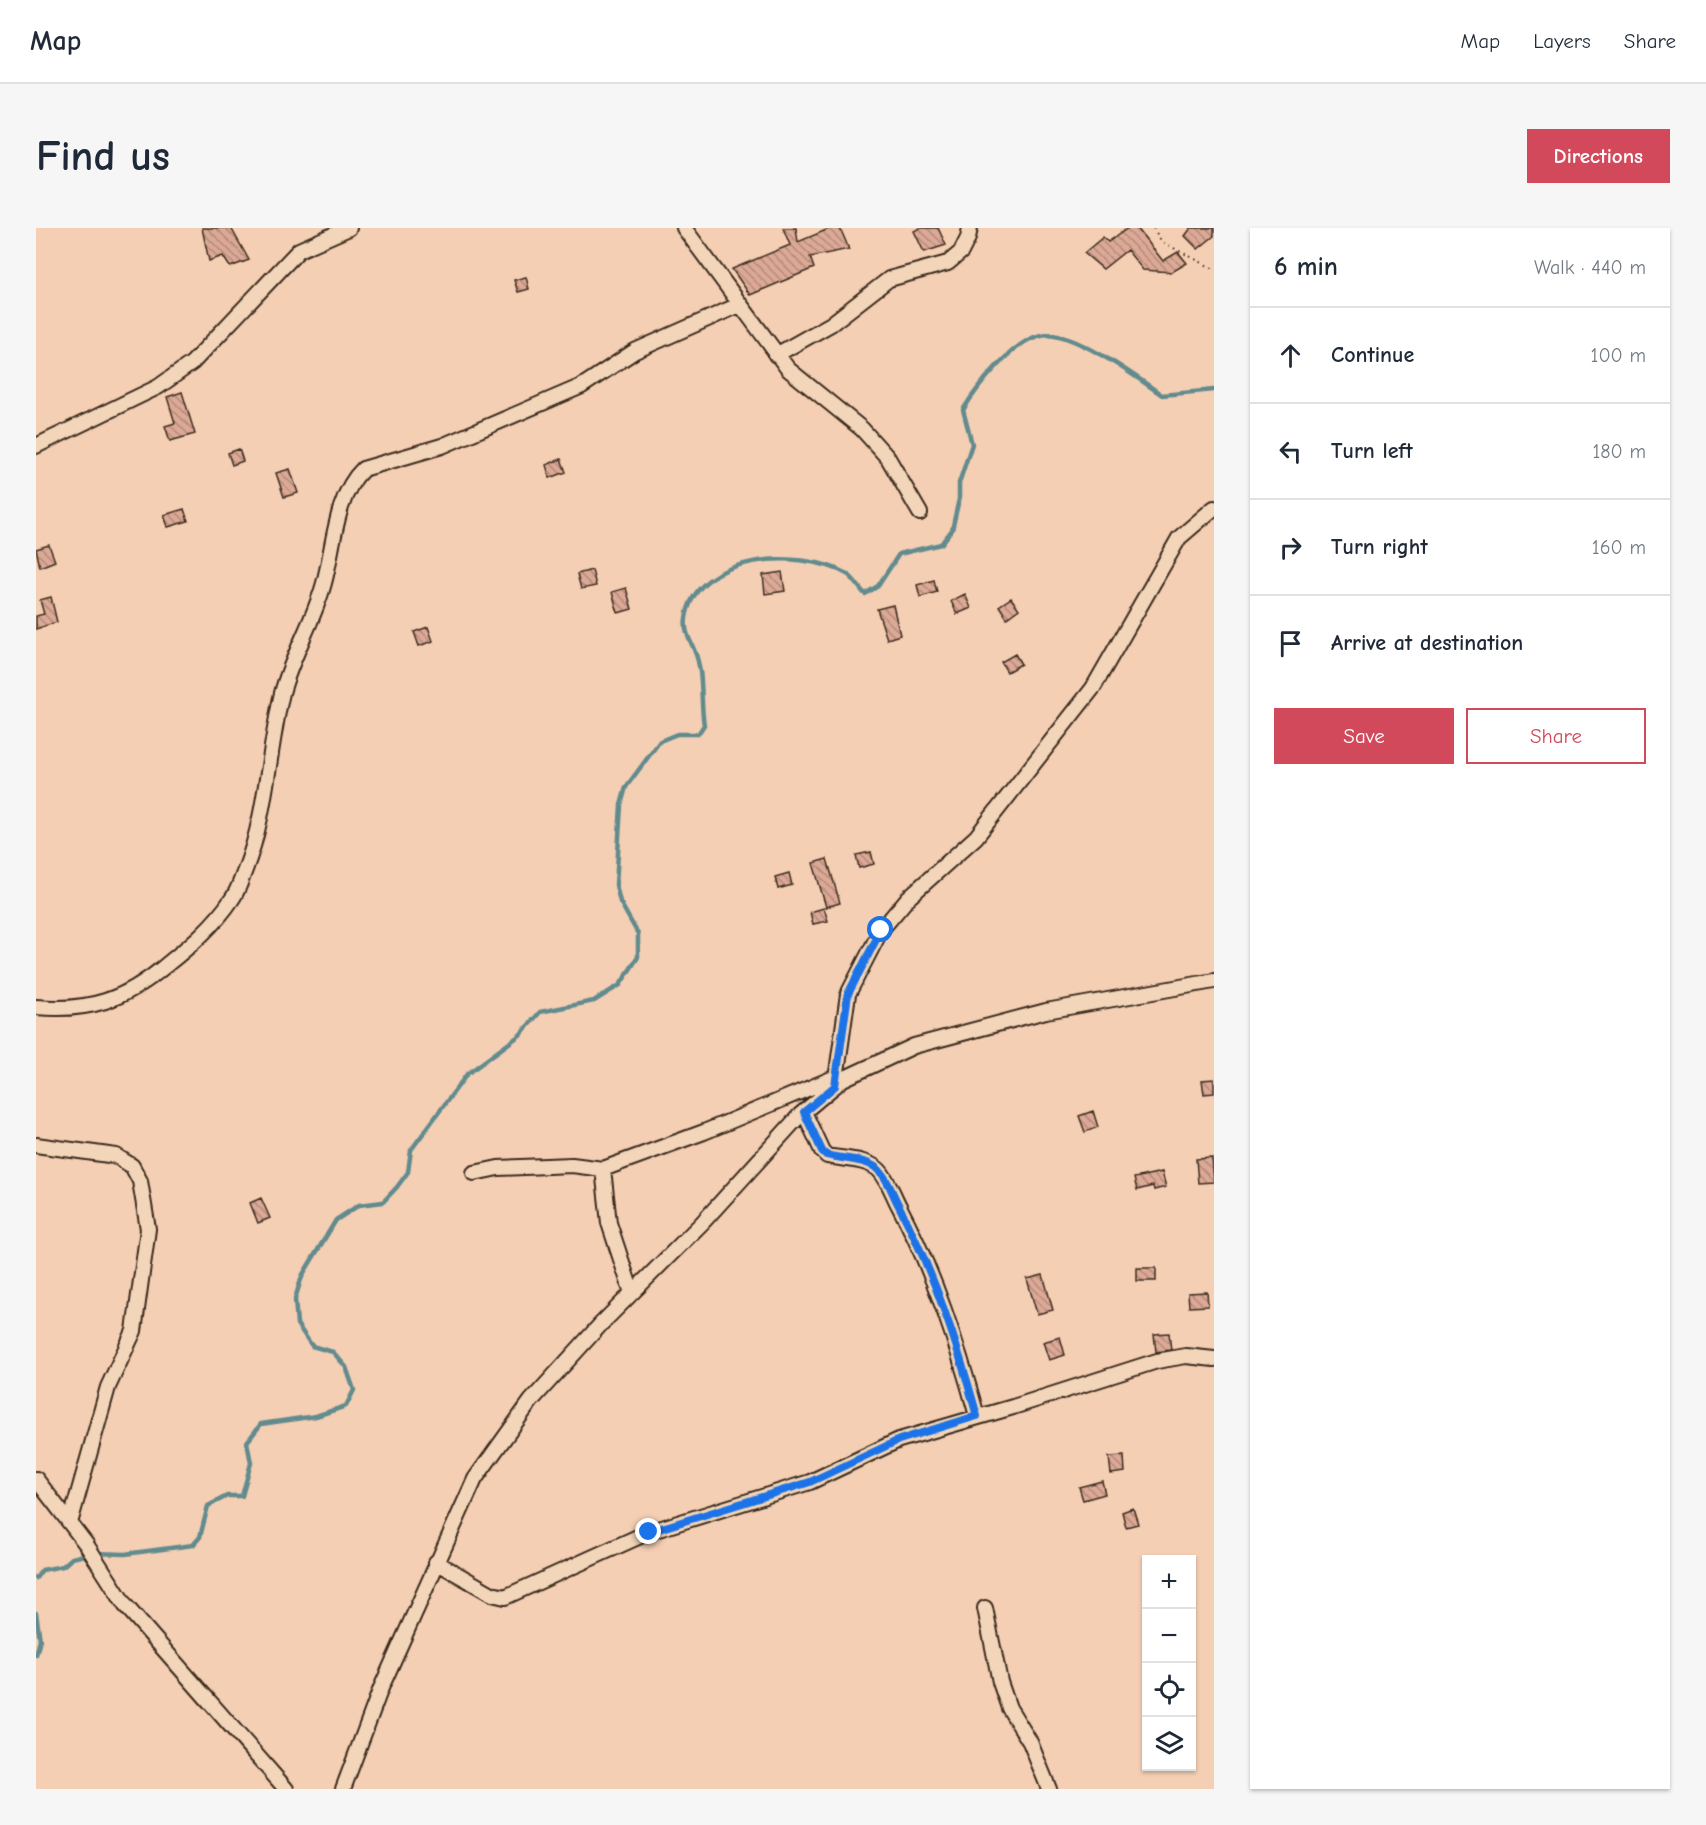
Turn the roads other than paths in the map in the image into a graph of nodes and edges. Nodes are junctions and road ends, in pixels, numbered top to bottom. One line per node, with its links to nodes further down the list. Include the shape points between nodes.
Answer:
1 (349, 228): 6 (street, via 299,250 192,363 158,387)
2 (684, 228): 4 (street)
3 (970, 228): 5 (street, via 961,252 948,263 889,279 831,324)
4 (739, 306): 5 (street); 10 (street, via 635,351 582,386 442,447 363,469 354,478 339,516 319,604 283,691 253,850 234,898 205,934 156,975 123,996 89,1007)
5 (776, 355): 8 (street, via 862,429 888,458)
6 (36, 446)
7 (1214, 508): 11 (street, via 1179,538 1093,688 976,837 908,898 881,930 848,994)
8 (920, 513)
9 (1214, 981): 11 (street, via 1046,1011 914,1046)
10 (36, 1007)
11 (835, 1081): 12 (street); 14 (street)
12 (804, 1112): 16 (street); 18 (street, via 826,1155 871,1164 879,1170 912,1230 944,1306)
13 (36, 1145): 20 (street, via 116,1156 132,1166 140,1181 147,1229 134,1331 108,1387)
14 (603, 1169): 15 (street, via 561,1166 498,1168); 16 (street, via 609,1223)
15 (474, 1173)
16 (632, 1293): 21 (street, via 531,1401 475,1479)
17 (1214, 1359): 18 (street, via 1186,1356 1157,1361)
18 (977, 1416): 21 (street, via 899,1440 810,1482 649,1532 505,1597 492,1594)
19 (36, 1479): 20 (street)
20 (70, 1523): 23 (street, via 125,1605)
21 (436, 1562): 24 (street, via 381,1688)
22 (985, 1608): 25 (street, via 1009,1708 1030,1742)
23 (286, 1789)
24 (343, 1789)
25 (1049, 1789)

